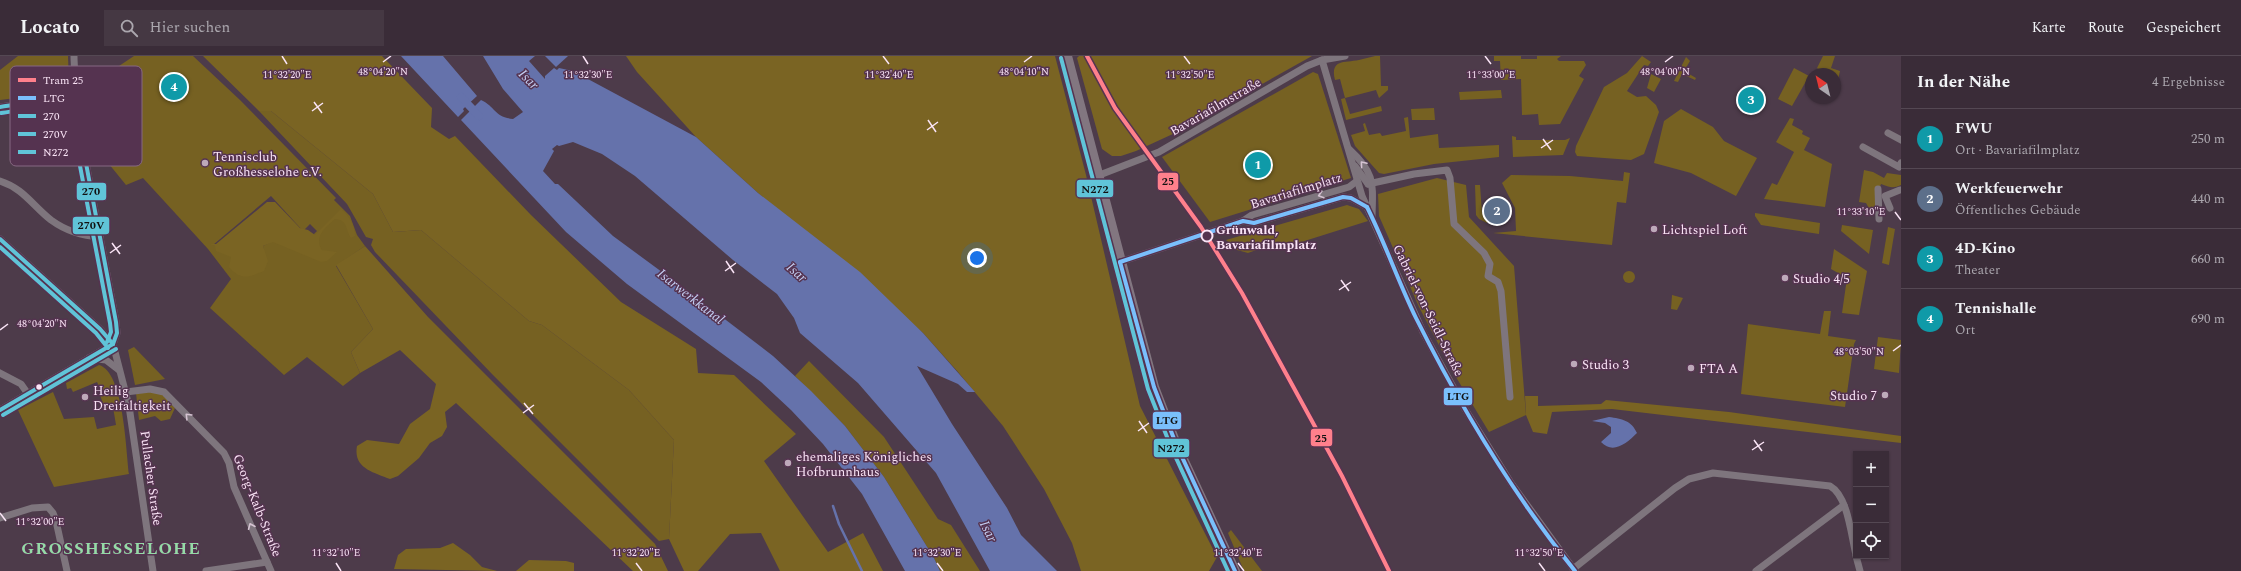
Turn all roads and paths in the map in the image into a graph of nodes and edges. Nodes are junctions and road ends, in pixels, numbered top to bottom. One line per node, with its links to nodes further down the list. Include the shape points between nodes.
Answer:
1 (1344, 56): 3 (street, Bavariafilmstraße)
2 (1067, 58): 13 (main road)
3 (1322, 60): 9 (street, Gabriel-von-Seidl-Straße); 13 (street, Bavariafilmstraße, via 1307,66 1159,152)
4 (10, 106): 5 (street)
5 (0, 107)
6 (1888, 133): 7 (street)
7 (1901, 140)
8 (1863, 147): 11 (street, via 1899,167)
9 (1348, 148): 10 (street, Gabriel-von-Seidl-Straße); 16 (street, Gabriel-von-Seidl-Straße, one-way to 9, via 1370,173)
10 (1352, 163): 15 (street, Gabriel-von-Seidl-Straße); 16 (street, Gabriel-von-Seidl-Straße)
11 (1901, 163)
12 (87, 166): 25 (street, Pullacher Straße)
13 (1097, 176): 27 (main road)
14 (0, 181): 25 (street, via 25,194 50,219 62,227 81,235)
15 (1357, 181): 19 (street, Gabriel-von-Seidl-Straße); 24 (street, Bavariafilmplatz, one-way to 24, via 1349,187 1252,215)
16 (1370, 184): 19 (street); 22 (street, Gabriel-von-Seidl-Straße); 34 (street, via 1447,170 1454,224 1484,253 1490,264 1488,276 1498,282 1501,291)
17 (1878, 189): 23 (street)
18 (1901, 191): 21 (street, via 1885,196)
19 (1362, 196): 20 (street, Gabriel-von-Seidl-Straße)
20 (1367, 207): 22 (street, Gabriel-von-Seidl-Straße); 24 (street, Bavariafilmplatz, via 1351,198 1343,197 1254,223)
21 (1890, 208)
22 (1372, 216): 41 (street, Gabriel-von-Seidl-Straße, via 1410,306 1462,403 1511,483)
23 (1879, 219)
24 (1243, 221): 27 (street, Bavariafilmplatz)
25 (100, 237): 28 (street, Pullacher Straße, via 116,322 117,333)
26 (0, 239): 28 (street, via 100,329)
27 (1122, 266): 46 (main road, via 1154,387 1176,444)
28 (113, 344): 29 (street); 30 (street, Pullacher Straße)
29 (89, 358): 30 (street, via 106,360); 33 (street)
30 (121, 372): 32 (street, Pullacher Straße)
31 (0, 373): 33 (street, via 21,384)
32 (126, 392): 40 (street, Georg-Kalb-Straße, one-way to 32, via 234,487 224,453 164,392 150,389); 43 (street, Pullacher Straße)
33 (28, 394): 35 (street)
34 (1510, 397)
35 (0, 410)
36 (1844, 505): 38 (street); 41 (street, via 1837,490 1822,484 1713,472 1695,477 1675,488); 47 (street)
37 (0, 518): 42 (street, via 32,508 48,507 56,521)
38 (1853, 542)
39 (1857, 559): 48 (street)
40 (267, 562): 44 (street); 45 (street, Georg-Kalb-Straße)
41 (1574, 570)
42 (67, 571)
43 (153, 571)
44 (206, 571)
45 (271, 571)
46 (1235, 571)
47 (1756, 571)
48 (1860, 571)

